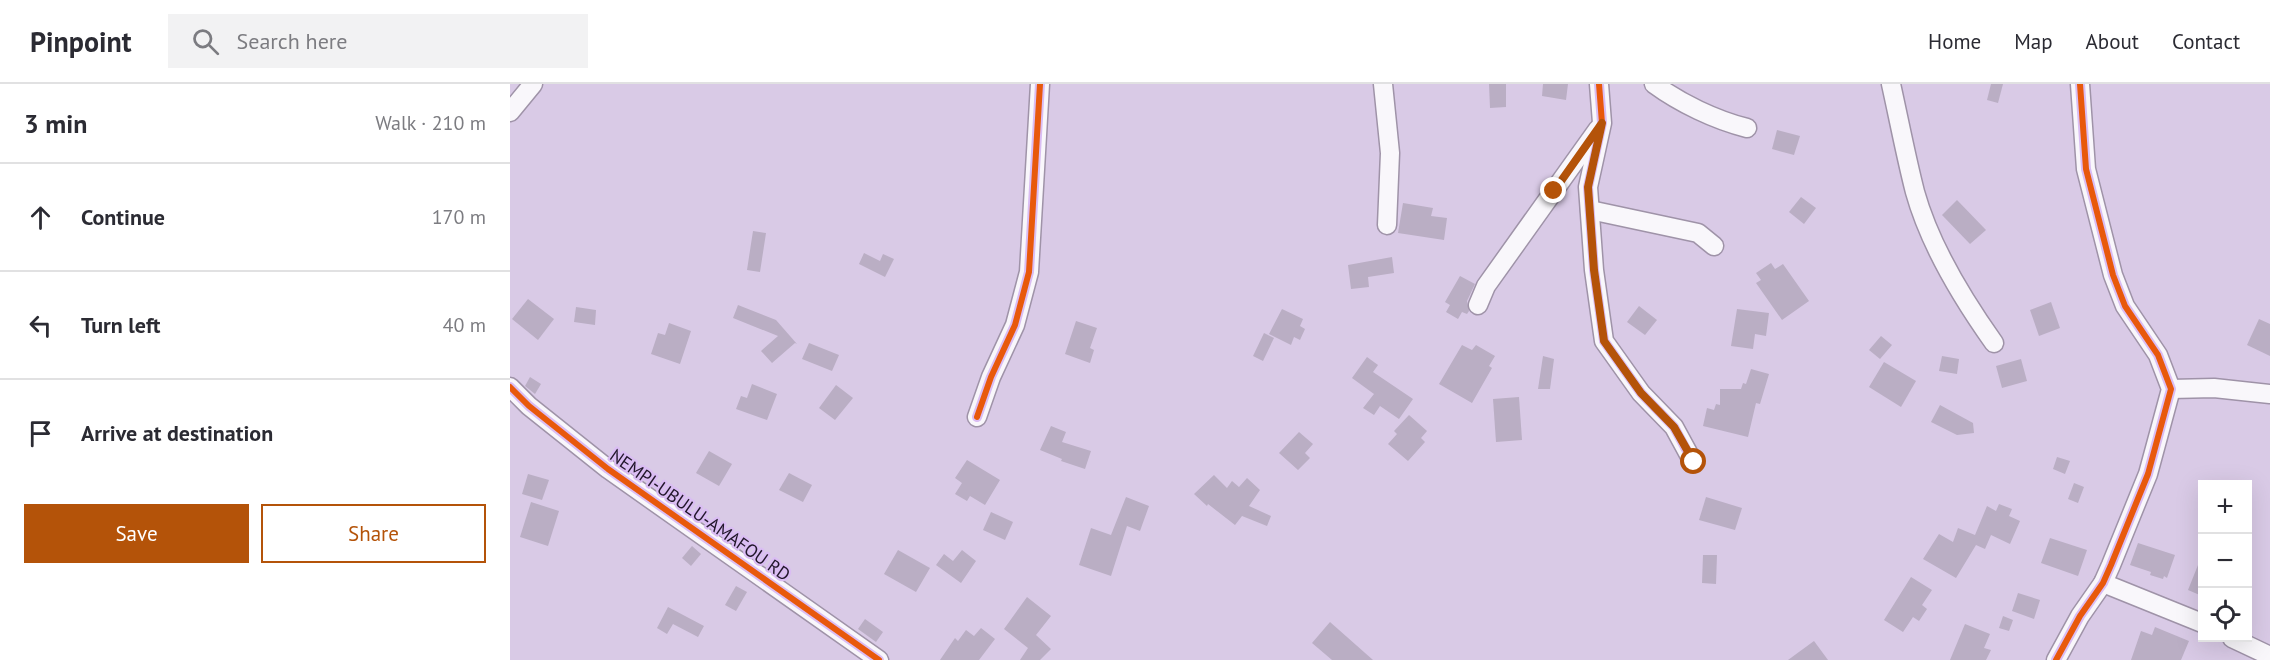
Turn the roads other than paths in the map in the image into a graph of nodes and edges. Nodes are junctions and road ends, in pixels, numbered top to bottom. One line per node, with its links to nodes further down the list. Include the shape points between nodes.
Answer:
1 (533, 84): 8 (street)
2 (1040, 84): 19 (street, via 1029,272 1014,325)
3 (1383, 84): 12 (street, via 1390,153)
4 (1599, 84): 9 (street)
5 (1654, 84): 10 (street, via 1730,124)
6 (1891, 84): 15 (street, via 1916,194 1937,249 1972,313)
7 (2080, 84): 17 (street, via 2086,170 2113,275 2125,306 2158,355)
8 (510, 112)
9 (1602, 123): 11 (street, via 1588,187); 14 (street, via 1486,286)
10 (1747, 128)
11 (1590, 210): 13 (street, via 1698,233); 20 (street, via 1604,341 1641,393 1674,427)
12 (1387, 225)
13 (1714, 246)
14 (1478, 305)
15 (1994, 343)
16 (510, 387): 25 (street, NEMPI-UBULU-AMAFOU RD, via 608,469)
17 (2171, 389): 18 (street, via 2214,388); 21 (street, via 2148,474)
18 (2270, 394)
19 (977, 417)
20 (1694, 462)
21 (2103, 583): 22 (street); 26 (street)
22 (2198, 621)
23 (2240, 642): 24 (street)
24 (2270, 656)
25 (879, 660)
26 (2056, 660)

